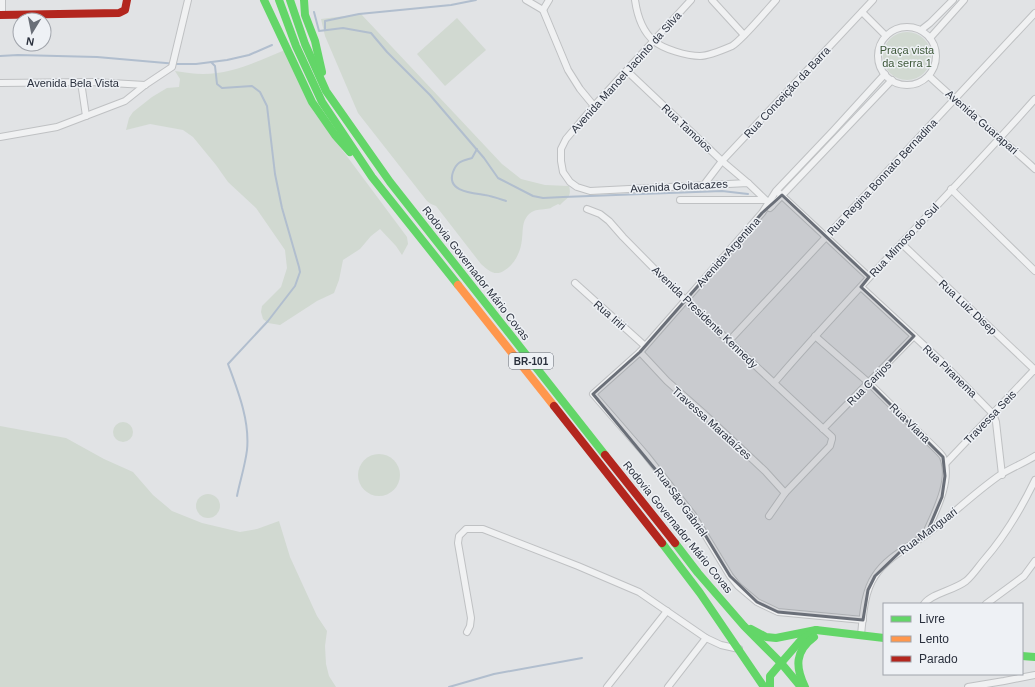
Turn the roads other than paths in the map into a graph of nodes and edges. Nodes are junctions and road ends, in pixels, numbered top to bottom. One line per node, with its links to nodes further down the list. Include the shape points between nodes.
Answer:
1 (2, 0): 20 (street)
2 (127, 0): 20 (main road, via 125,10 119,13)
3 (188, 0): 32 (street, via 172,67)
4 (264, 0): 42 (main road, via 312,102 335,135)
5 (279, 0): 42 (main road, Rodovia Governador Mário Covas / BR-101, via 296,46 322,102)
6 (290, 0): 33 (main road, Rodovia Governador Mário Covas / BR-101, via 305,44)
7 (304, 0): 33 (main road, via 305,14 315,41)
8 (526, 0): 17 (street)
9 (549, 0): 17 (street)
10 (636, 0): 25 (street, via 638,16)
11 (691, 0): 25 (street, Avenida Manoel Jacinto da Silva)
12 (712, 0): 22 (street)
13 (776, 0): 22 (street)
14 (873, 0): 18 (street, Rua Conceição da Barra)
15 (954, 0): 21 (street)
16 (964, 0): 24 (street)
17 (543, 10): 36 (street, via 568,70)
18 (862, 12): 23 (street); 40 (street, Rua Conceição da Barra)
19 (1035, 13): 35 (street, Rua Regina Bonnato Bernadina)
20 (1, 15)
21 (921, 30): 23 (street, via 900,28); 24 (street)
22 (744, 35): 25 (street, via 733,45 700,56 666,48)
23 (886, 36): 27 (street, via 880,45 878,55)
24 (930, 38): 28 (street, via 935,46 936,56)
25 (654, 41): 26 (street, Avenida Manoel Jacinto da Silva)
26 (627, 71): 36 (street, Avenida Manoel Jacinto da Silva); 40 (street, Rua Tamoios)
27 (885, 74): 29 (street); 47 (street, Avenida Argentina)
28 (929, 76): 29 (street, via 910,85); 35 (street, Avenida Guarapari)
29 (892, 80): 48 (street, Avenida Argentina)
30 (81, 82): 31 (street, Avenida Bela Vista); 32 (street, Avenida Bela Vista); 37 (street)
31 (0, 83)
32 (145, 85): 37 (street, via 125,101)
33 (326, 91): 84 (main road, Rodovia Governador Mário Covas / BR-101, via 390,182 698,573)
34 (1035, 99): 39 (street, Rua Mimoso do Sul)
35 (954, 100): 39 (street, Avenida Guarapari); 52 (street, Rua Regina Bonnato Bernadina)
36 (594, 106): 45 (street, Avenida Manoel Jacinto da Silva, via 566,139 561,149 563,172)
37 (86, 116): 38 (street, via 57,127)
38 (0, 137)
39 (1000, 138): 41 (street, Avenida Guarapari); 46 (street, Rua Mimoso do Sul)
40 (722, 161): 43 (street, Rua Tamoios); 44 (street, Rua Conceição da Barra)
41 (1035, 168)
42 (372, 177): 91 (main road, Rodovia Governador Mário Covas / BR-101, via 638,511)
43 (748, 183): 44 (street, Avenida Goitacazes); 50 (street)
44 (703, 186): 45 (street, Avenida Goitacazes, via 590,191)
45 (577, 187)
46 (951, 189): 53 (street, Rua Mimoso do Sul); 54 (street)
47 (776, 191): 48 (street); 50 (street, Avenida Argentina)
48 (782, 196): 50 (street, Avenida Argentina); 52 (street)
49 (680, 200): 50 (street)
50 (768, 203): 58 (street, Avenida Argentina)
51 (587, 209): 58 (street, Avenida Presidente Kennedy, via 610,221)
52 (827, 237): 55 (street); 61 (street, Rua Regina Bonnato Bernadina)
53 (902, 244): 55 (street, Rua Mimoso do Sul); 64 (street, Rua Luiz Disep)
54 (1035, 271)
55 (869, 276): 57 (street, Rua Mimoso do Sul)
56 (575, 283): 62 (street, Rua Iriri)
57 (861, 287): 59 (street, Rua Mimoso do Sul); 60 (street, Rua Piranema)
58 (685, 300): 61 (street, Avenida Presidente Kennedy); 62 (street, Avenida Argentina)
59 (815, 336): 65 (street, Rua Mimoso do Sul); 66 (street, Rua Viana)
60 (914, 336): 66 (street, Rua Carijos); 68 (street, Rua Piranema)
61 (728, 341): 65 (street, Avenida Presidente Kennedy)
62 (645, 346): 63 (street, Avenida Argentina)
63 (640, 352): 67 (street, Avenida Argentina); 74 (street, Travessa Marataízes)
64 (1035, 370): 68 (street, Travessa Seis)
65 (774, 382): 69 (street, Avenida Presidente Kennedy)
66 (869, 383): 69 (street, Rua Carijos); 71 (street, Rua Viana, via 937,450)
67 (593, 394): 83 (street, Rua São Gabriel, via 693,515 730,576 756,602 778,612)
68 (993, 414): 71 (street, Travessa Seis); 72 (street)
69 (823, 429): 74 (street, via 832,437 830,446)
70 (1035, 456): 72 (street, Rua Manguari)
71 (945, 464): 76 (street, via 942,497)
72 (1002, 475): 76 (street, Rua Manguari)
73 (1035, 480): 80 (street, via 997,545 970,577 955,588 928,599)
74 (785, 493): 75 (street)
75 (770, 516)
76 (926, 535): 83 (street, Rua Manguari, via 900,552 874,576 868,590)
77 (1035, 561): 79 (street)
78 (1035, 571): 79 (street)
79 (1024, 576): 81 (street)
80 (925, 603)
81 (987, 603)
82 (667, 611): 87 (street, via 639,592 578,566 483,529 466,529 459,536 458,542 471,618); 89 (street); 97 (street)
83 (863, 620): 88 (street, Rua Manguari)
84 (744, 626): 85 (main road, via 776,638); 94 (main road, Rodovia Governador Mário Covas / BR-101)
85 (816, 630): 86 (main road); 94 (main road, via 801,640)
86 (829, 631): 88 (main road); 102 (main road, via 806,643 800,652 798,666)
87 (467, 632)
88 (861, 635): 90 (main road)
89 (706, 638): 91 (street); 98 (street)
90 (883, 638)
91 (739, 649): 99 (main road, Rodovia Governador Mário Covas / BR-101)
92 (1023, 656): 93 (main road)
93 (1035, 657)
94 (781, 663): 100 (main road, via 770,676); 101 (main road, Rodovia Governador Mário Covas / BR-101)
95 (1035, 674): 96 (street)
96 (1003, 684): 103 (street)
97 (607, 687)
98 (668, 687)
99 (764, 687)
100 (770, 687)
101 (801, 687)
102 (805, 687)
103 (968, 687)

